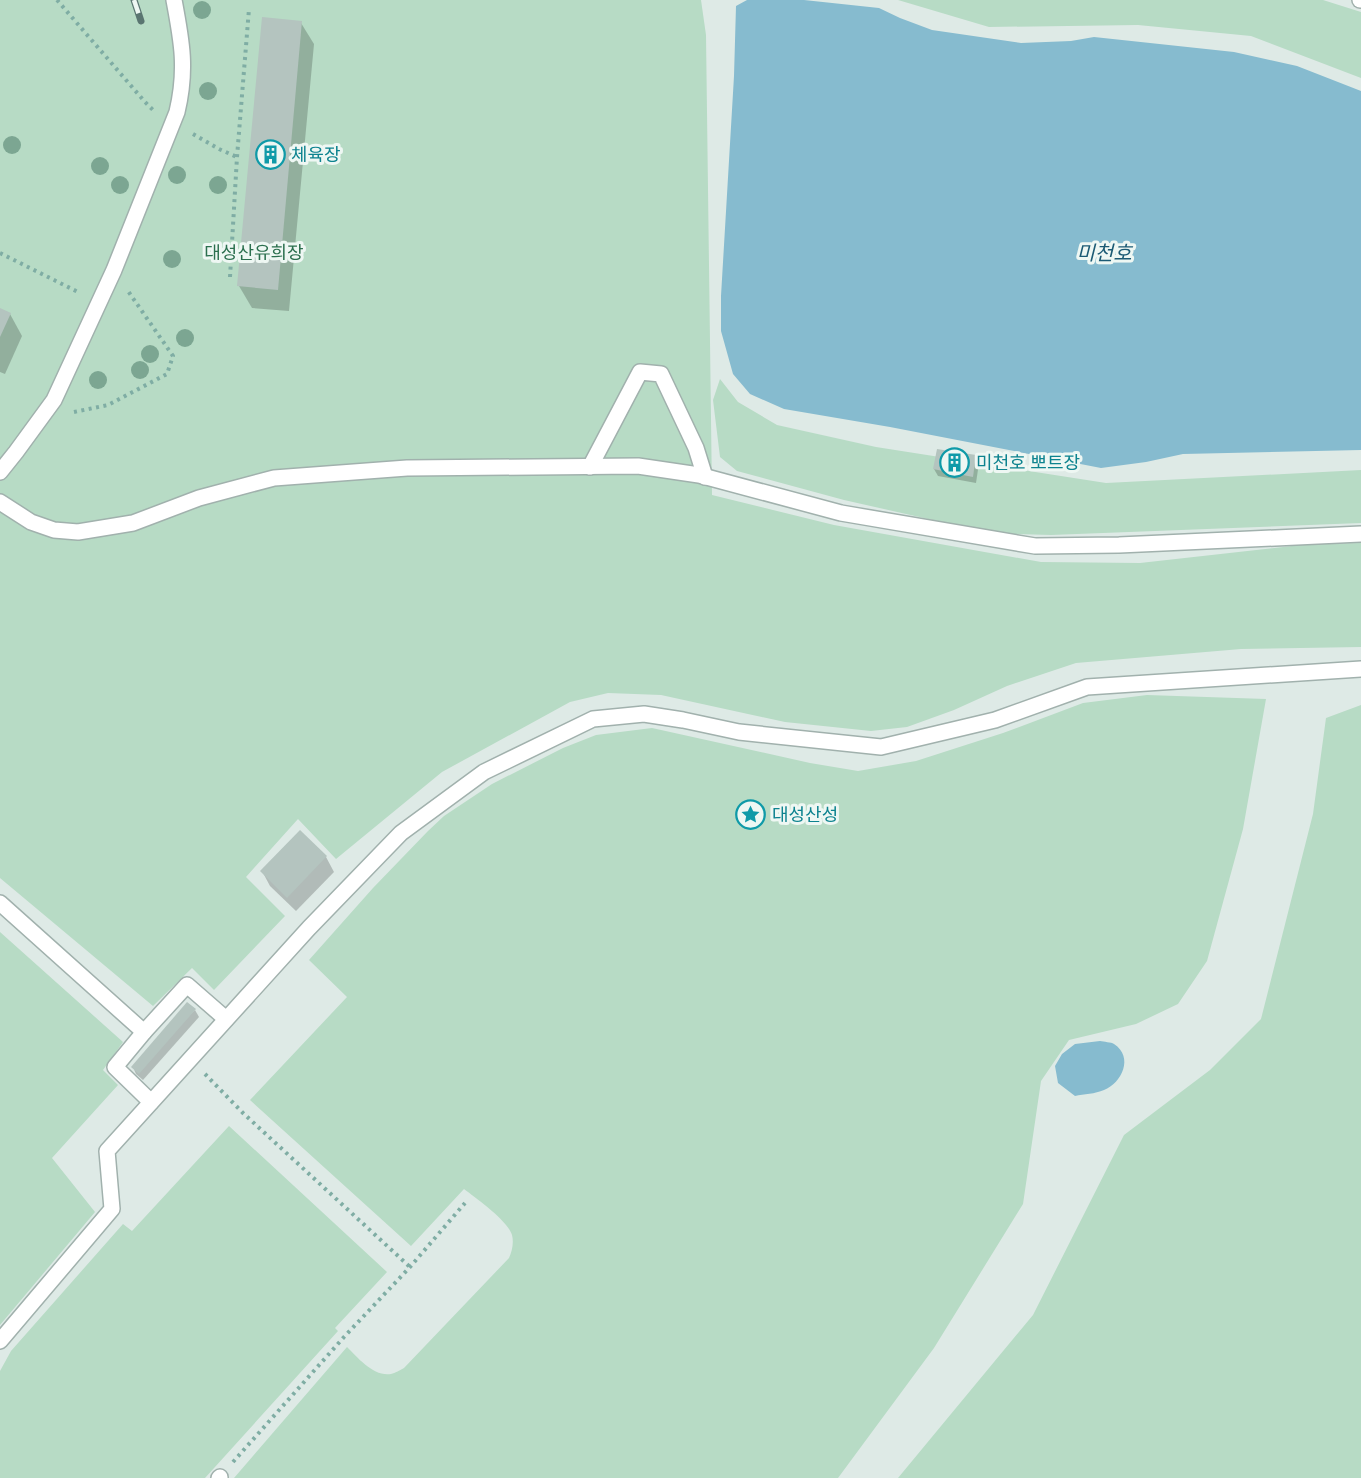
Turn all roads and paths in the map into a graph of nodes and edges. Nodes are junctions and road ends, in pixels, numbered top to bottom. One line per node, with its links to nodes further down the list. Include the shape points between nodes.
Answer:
1 (57, 0): 4 (path, via 145,102)
2 (174, 0): 4 (lane, via 183,66 182,91)
3 (249, 9): 5 (path)
4 (172, 123): 5 (path); 7 (lane)
5 (237, 157): 8 (path)
6 (0, 253): 9 (path)
7 (114, 270): 9 (lane); 10 (path, via 172,356 167,374 108,405)
8 (230, 277)
9 (100, 303): 10 (lane)
10 (43, 416): 12 (lane)
11 (590, 467): 13 (lane, via 638,466); 13 (lane, via 640,372 661,374 696,448); 14 (lane, via 407,468 274,478 199,498 133,523 78,532 54,530 31,522)
12 (0, 472)
13 (705, 477): 15 (lane, via 841,513 1035,546 1119,546)
14 (0, 502)
15 (1361, 534)
16 (1361, 669): 18 (lane, via 1087,687 995,720 881,747 739,732 644,714 593,719 484,772 400,833)
17 (0, 903): 19 (lane)
18 (226, 1019): 19 (lane, via 187,985); 20 (lane)
19 (144, 1032): 21 (lane, via 114,1066)
20 (190, 1059): 21 (lane); 23 (path)
21 (151, 1102): 24 (lane, via 107,1151 112,1209)
22 (465, 1203): 23 (path)
23 (410, 1267): 25 (path)
24 (0, 1341)
25 (219, 1477)

